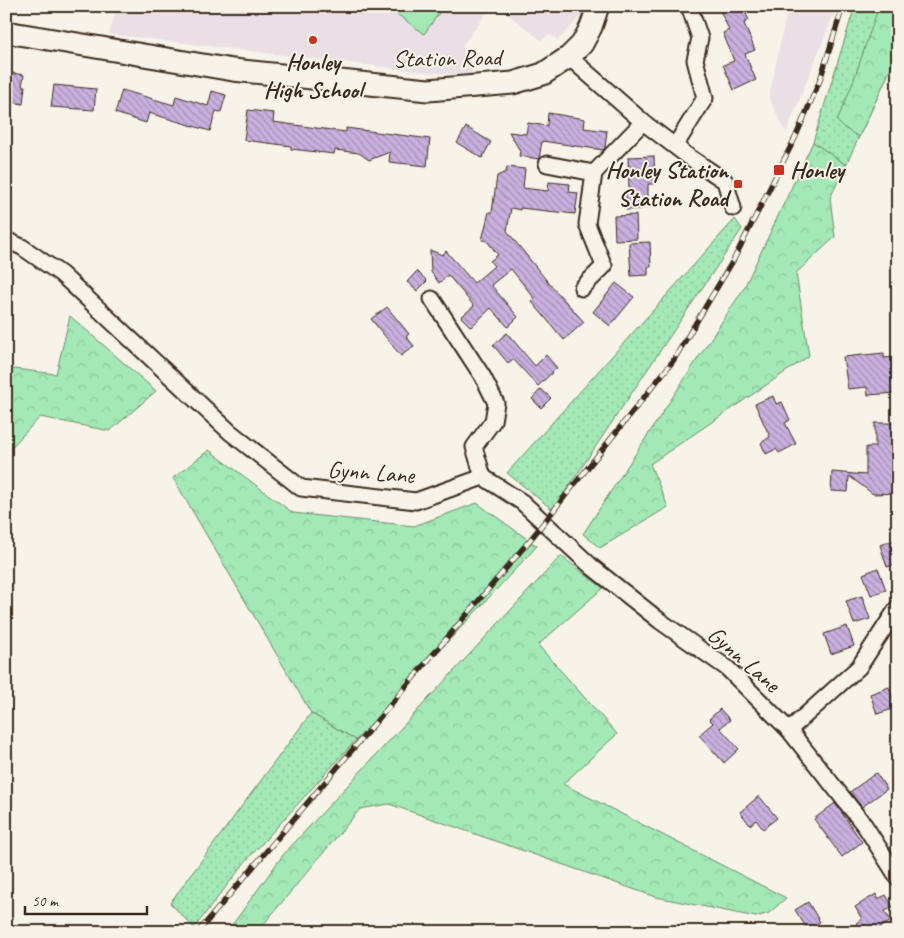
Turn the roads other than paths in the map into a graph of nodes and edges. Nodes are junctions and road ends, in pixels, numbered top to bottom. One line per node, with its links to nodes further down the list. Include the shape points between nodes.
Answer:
1 (598, 6): 4 (street, Station Road, via 582,44)
2 (689, 6): 6 (street, via 700,38 695,60 705,98)
3 (6, 32): 4 (street, Station Road, via 233,70 428,90 513,83 543,74)
4 (570, 57): 5 (street)
5 (643, 122): 6 (street); 8 (street)
6 (675, 146): 9 (street, via 724,181)
7 (547, 164): 8 (street)
8 (594, 173): 11 (street, via 587,224 604,266)
9 (733, 208)
10 (6, 240): 13 (street, Gynn Lane, via 61,274 230,432 301,488 416,501)
11 (582, 288)
12 (432, 298): 13 (street, via 496,403 493,421 474,447)
13 (483, 478): 15 (street, Gynn Lane, via 522,502 592,566 660,621 726,668)
14 (898, 607): 15 (street, via 859,668)
15 (789, 730): 16 (street, Gynn Lane, via 865,826)
16 (898, 878)

